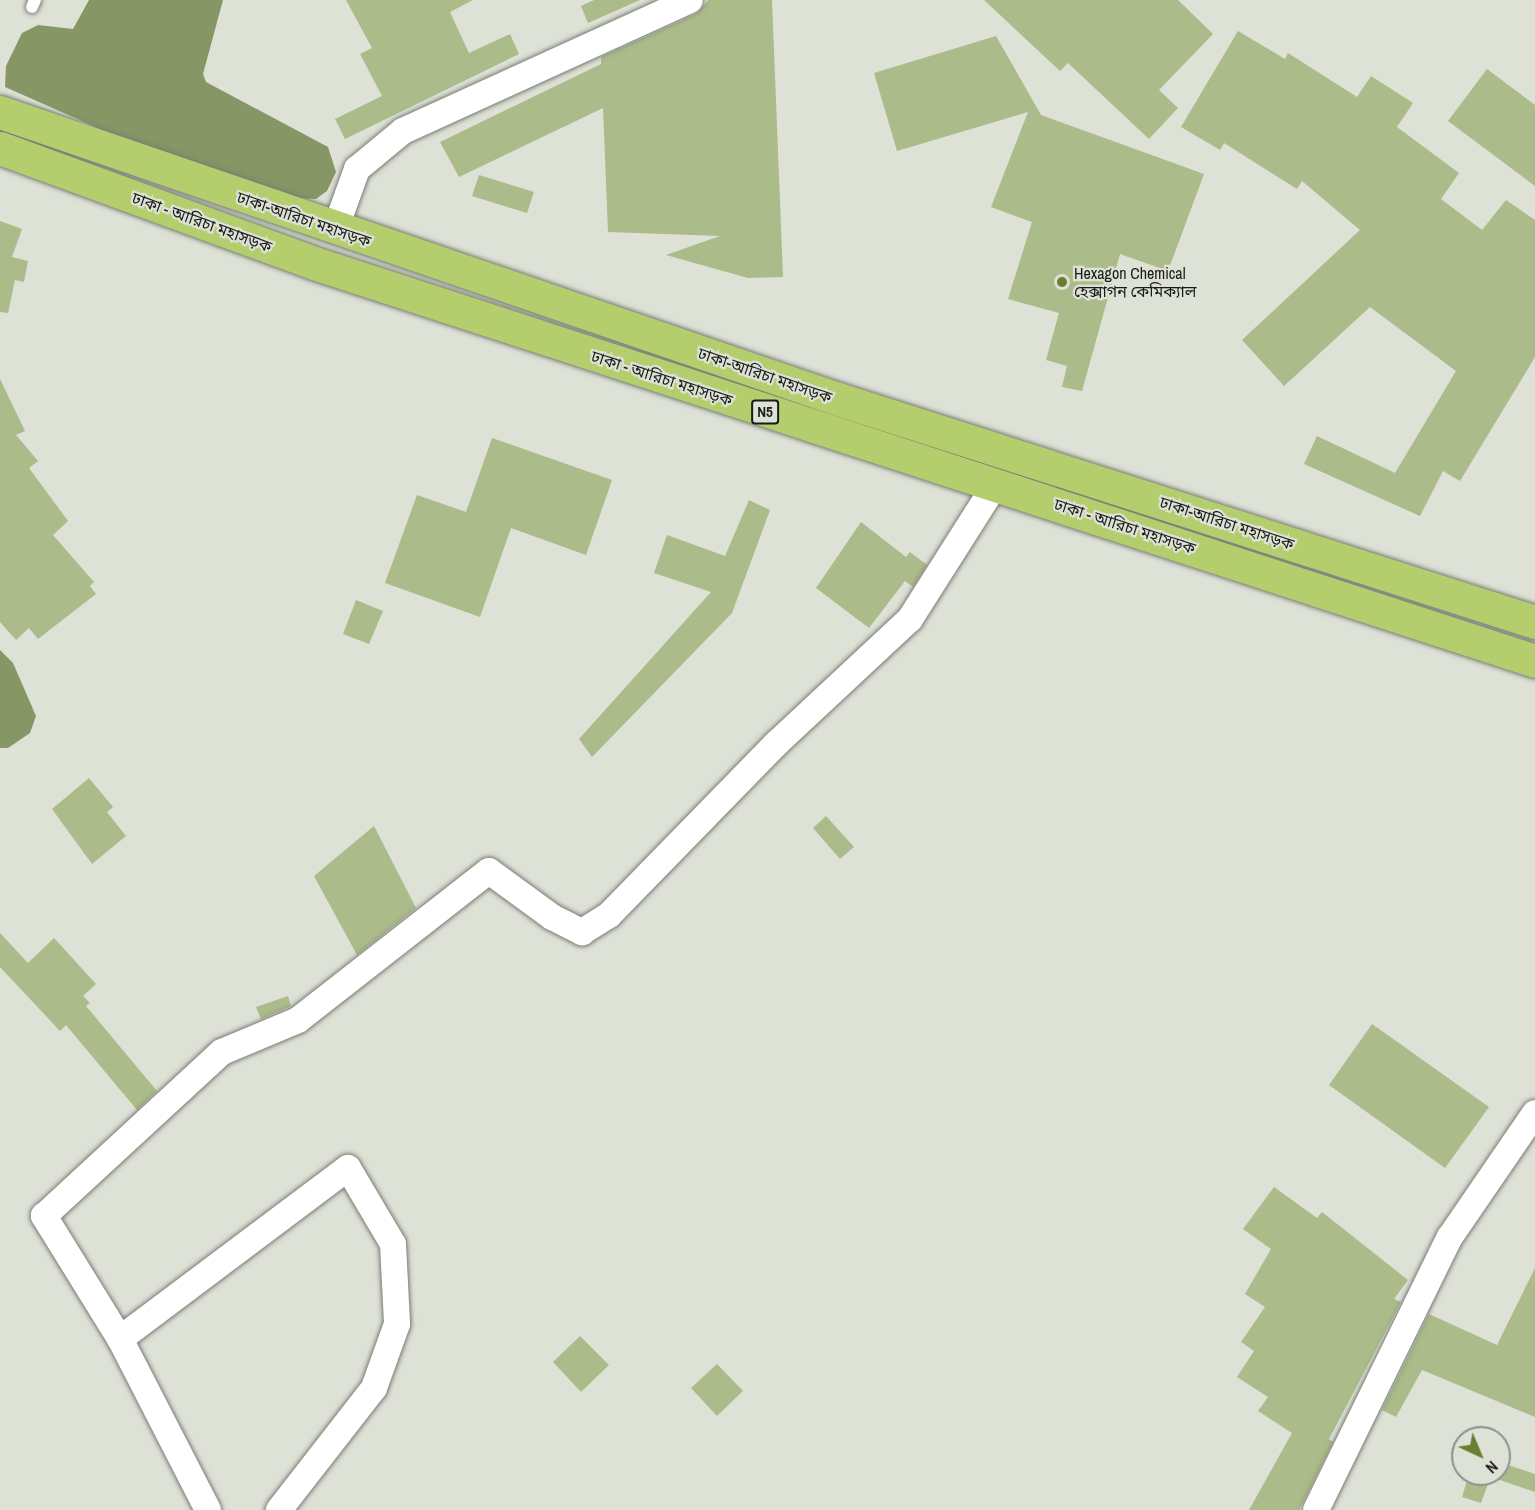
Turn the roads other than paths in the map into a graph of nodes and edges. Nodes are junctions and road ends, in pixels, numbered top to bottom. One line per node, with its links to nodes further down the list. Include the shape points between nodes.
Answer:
1 (690, 0): 4 (street, via 403,131 357,169)
2 (0, 111): 4 (highway, ঢাকা-আরিচা মহাসড়ক / N5)
3 (1, 151): 5 (highway, ঢাকা - আরিচা মহাসড়ক / N5, via 314,263)
4 (334, 230): 6 (highway, ঢাকা-আরিচা মহাসড়ক / N5, via 835,398)
5 (995, 484): 7 (highway, ঢাকা - আরিচা মহাসড়ক / N5); 9 (street, via 910,619 776,744 609,915 582,932 552,918 489,871 298,1020 222,1052 44,1216)
6 (1535, 622)
7 (1535, 661)
8 (1535, 1113): 12 (street, via 1450,1237)
9 (120, 1339): 10 (street); 11 (street, via 348,1168 393,1244 396,1324 374,1388)
10 (208, 1510)
11 (279, 1510)
12 (1316, 1510)

